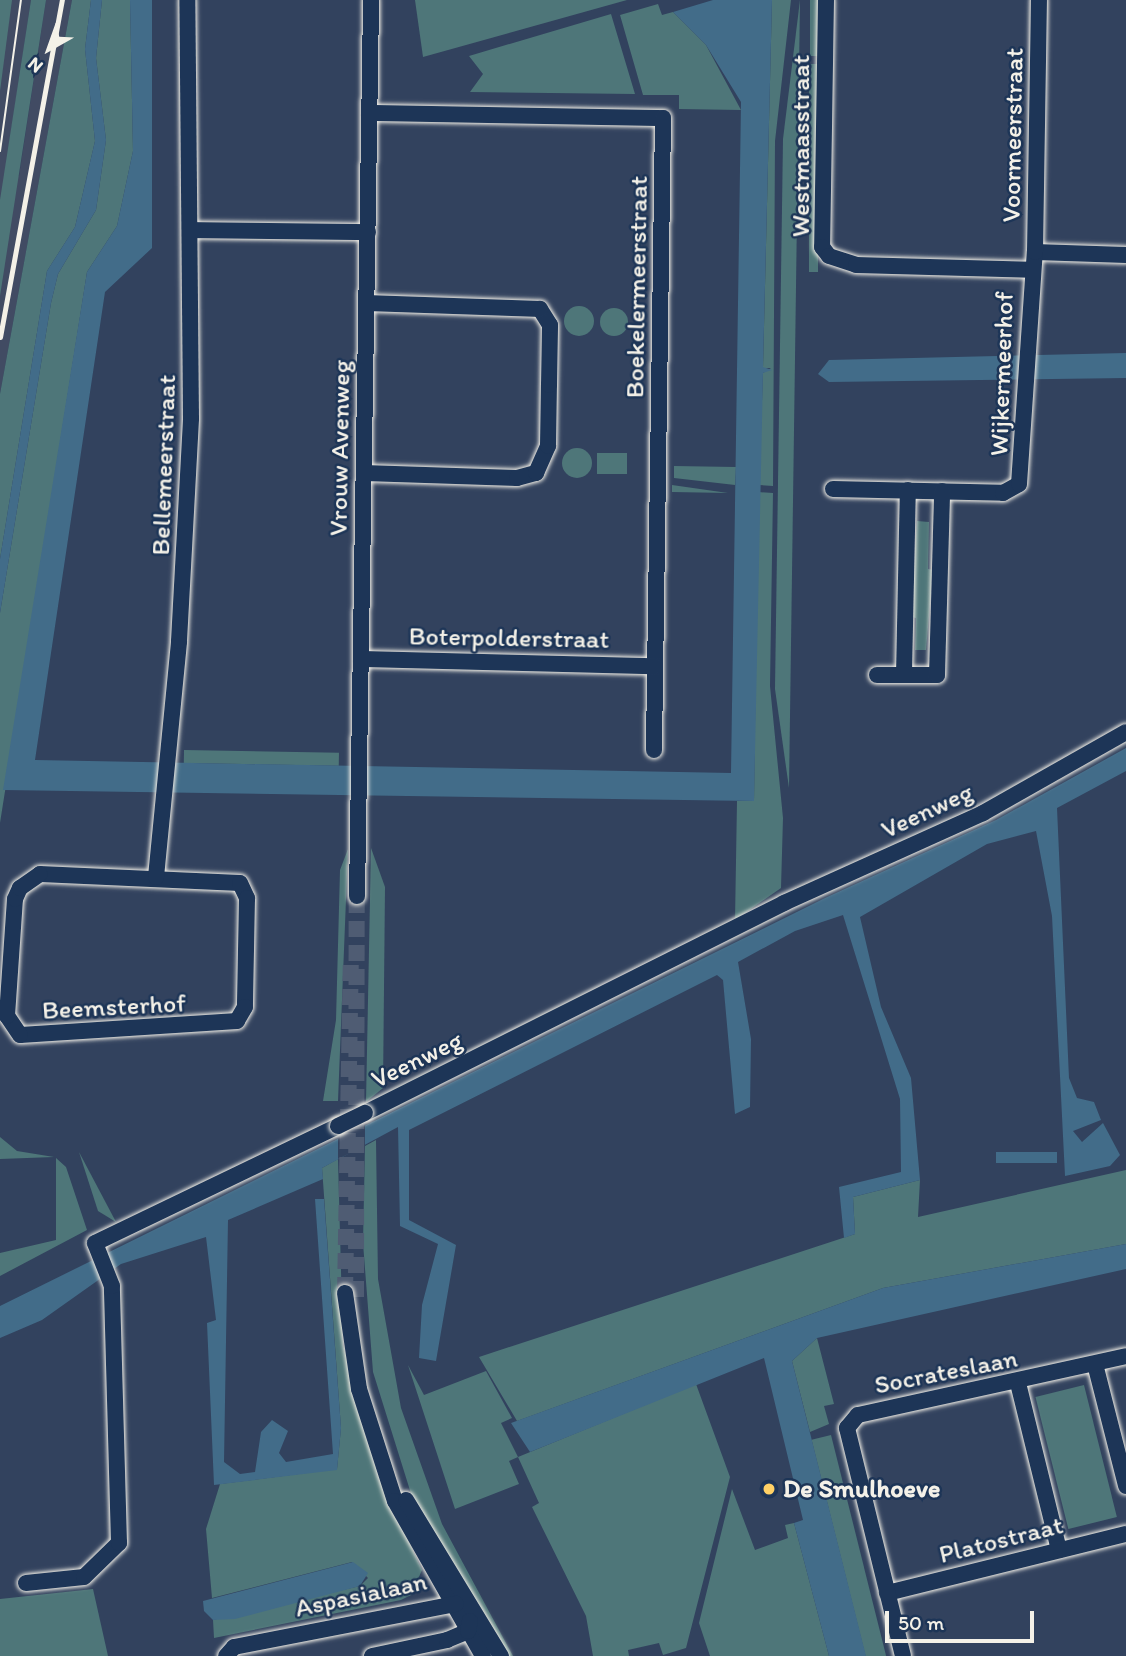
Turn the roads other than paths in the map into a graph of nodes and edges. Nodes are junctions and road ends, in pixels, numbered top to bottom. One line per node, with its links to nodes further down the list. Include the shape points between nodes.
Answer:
1 (187, 0): 6 (street, Bellemeerstraat)
2 (371, 0): 5 (street, Vrouw Avenweg)
3 (826, 0): 10 (street, Westmaasstraat, via 822,247 829,256 856,265)
4 (1040, 0): 8 (street, Voormeerstraat)
5 (369, 113): 7 (street, Vrouw Avenweg); 17 (street, Boekelermeerstraat, via 663,118)
6 (192, 230): 7 (street); 22 (street, Bellemeerstraat, via 191,418)
7 (368, 233): 11 (street, Vrouw Avenweg)
8 (1035, 252): 9 (street); 10 (street, Voormeerstraat)
9 (1126, 255)
10 (1030, 270): 15 (street, Wijkermeerhof, via 1029,393 1019,484 1003,493)
11 (367, 303): 12 (street, Vrouw Avenweg); 12 (street, via 540,309 550,325 550,385 548,446 536,473 517,478)
12 (364, 473): 16 (street, Vrouw Avenweg)
13 (833, 489): 14 (street, Wijkermeerhof)
14 (908, 490): 15 (street, Wijkermeerhof); 18 (street)
15 (942, 491): 18 (street, via 937,675)
16 (361, 659): 17 (street, Boterpolderstraat); 23 (street, Vrouw Avenweg)
17 (655, 666): 21 (street, Boekelermeerstraat)
18 (904, 674): 19 (street)
19 (877, 675)
20 (1126, 732): 30 (street, Veenweg, bridge, via 984,813 784,903 95,1243 112,1286 119,1543 84,1577)
21 (654, 750)
22 (156, 877): 22 (street, Beemsterhof, via 240,883 247,898 245,1007 237,1021 29,1036 13,1029 7,1016 20,888 40,874)
23 (358, 896)
24 (1126, 1356): 25 (street, Socrateslaan)
25 (1095, 1364): 26 (street, Socrateslaan); 27 (street)
26 (1018, 1383): 29 (street); 31 (street, Socrateslaan, via 858,1415 847,1428)
27 (1126, 1486)
28 (1126, 1534): 29 (street, Platostraat)
29 (1059, 1550): 31 (street, Platostraat)
30 (26, 1583)
31 (887, 1593): 39 (street, Socrateslaan)
32 (448, 1602): 33 (street, Aspasialaan); 33 (street, via 395,1502 378,1454 359,1389 350,1295 372,1397 405,1498); 34 (street); 35 (street, Aspasialaan, via 234,1647)
33 (472, 1609): 34 (street); 38 (street)
34 (468, 1631): 36 (street); 37 (street)
35 (226, 1656)
36 (372, 1656)
37 (483, 1656)
38 (501, 1656)
39 (903, 1656)

